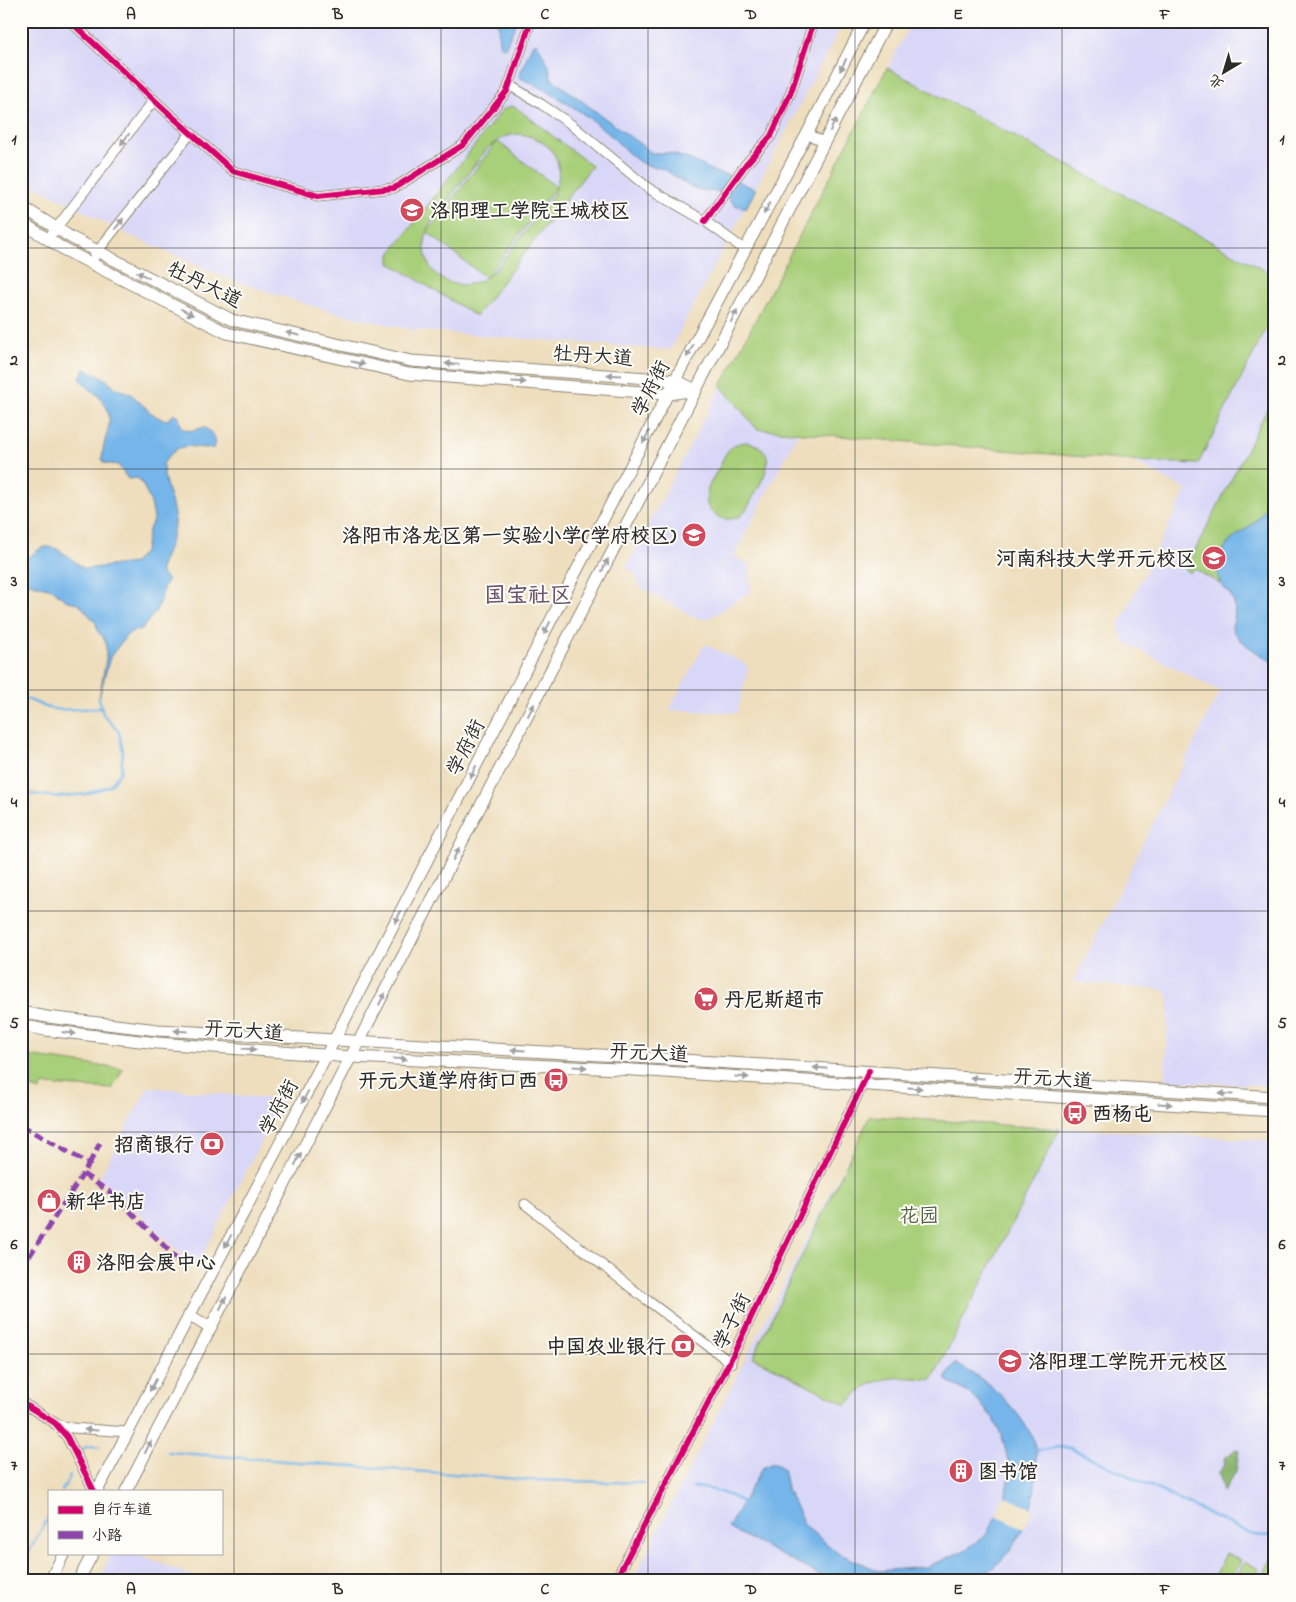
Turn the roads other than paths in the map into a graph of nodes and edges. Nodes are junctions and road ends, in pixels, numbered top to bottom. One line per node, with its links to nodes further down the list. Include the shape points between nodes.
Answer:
1 (70, 21): 7 (street)
2 (531, 21): 6 (street)
3 (814, 21): 12 (street, via 791,92 771,136)
4 (866, 21): 9 (main road, 学府街, one-way to 9)
5 (886, 21): 10 (main road, 学府街, one-way to 5)
6 (509, 85): 8 (street, via 463,145 394,188 318,196 234,171); 12 (street, via 572,126 648,188)
7 (154, 100): 8 (street); 14 (street, one-way to 14)
8 (191, 133): 17 (street, one-way to 8)
9 (808, 134): 10 (street); 16 (main road, 学府街, one-way to 16)
10 (824, 142): 20 (main road, 学府街, one-way to 10)
11 (21, 206): 14 (main road, 牡丹大道)
12 (704, 221): 16 (street)
13 (21, 222): 15 (main road, 牡丹大道)
14 (56, 228): 15 (street); 17 (main road, 牡丹大道)
15 (48, 239): 18 (main road, 牡丹大道)
16 (745, 250): 19 (main road, 学府街, one-way to 19)
17 (97, 252): 18 (street); 19 (main road, 牡丹大道, one-way to 17, via 411,361 232,320)
18 (91, 263): 21 (main road, 牡丹大道, one-way to 21, via 227,333 409,374)
19 (675, 380): 20 (main road, 牡丹大道); 21 (main road, 学府街)
20 (696, 390): 21 (main road, 牡丹大道); 25 (main road, 学府街, one-way to 20)
21 (668, 394): 24 (main road, 学府街, one-way to 24)
22 (21, 1012): 24 (main road, 开元大道, one-way to 22, via 158,1030)
23 (21, 1025): 26 (main road, 开元大道, one-way to 26, via 157,1043)
24 (334, 1040): 25 (main road, 开元大道); 26 (main road, 学府街)
25 (359, 1042): 27 (main road, 学府街); 28 (main road, 开元大道, one-way to 25)
26 (327, 1054): 27 (main road, 开元大道); 33 (main road, 学府街, one-way to 33)
27 (351, 1057): 29 (main road, 开元大道, one-way to 29, via 618,1069); 34 (main road, 学府街, one-way to 27)
28 (871, 1072): 29 (street, 学子街); 30 (main road, 开元大道, one-way to 28)
29 (865, 1085): 31 (main road, 开元大道, one-way to 31); 35 (street, 学子街)
30 (1275, 1097)
31 (1275, 1111)
32 (525, 1204): 35 (street)
33 (189, 1315): 34 (main road); 38 (main road, 学府街, one-way to 38)
34 (210, 1328): 41 (main road, 学府街, one-way to 34)
35 (730, 1363): 46 (street, 学子街); 47 (street, 学子街)
36 (21, 1402): 37 (street)
37 (54, 1424): 38 (street, one-way to 37); 39 (street, via 67,1437)
38 (128, 1432): 40 (main road, 学府街)
39 (95, 1490)
40 (97, 1490)
41 (127, 1490)
42 (64, 1554): 44 (main road)
43 (92, 1554): 45 (main road)
44 (50, 1581)
45 (78, 1581)
46 (616, 1581)
47 (620, 1581)

